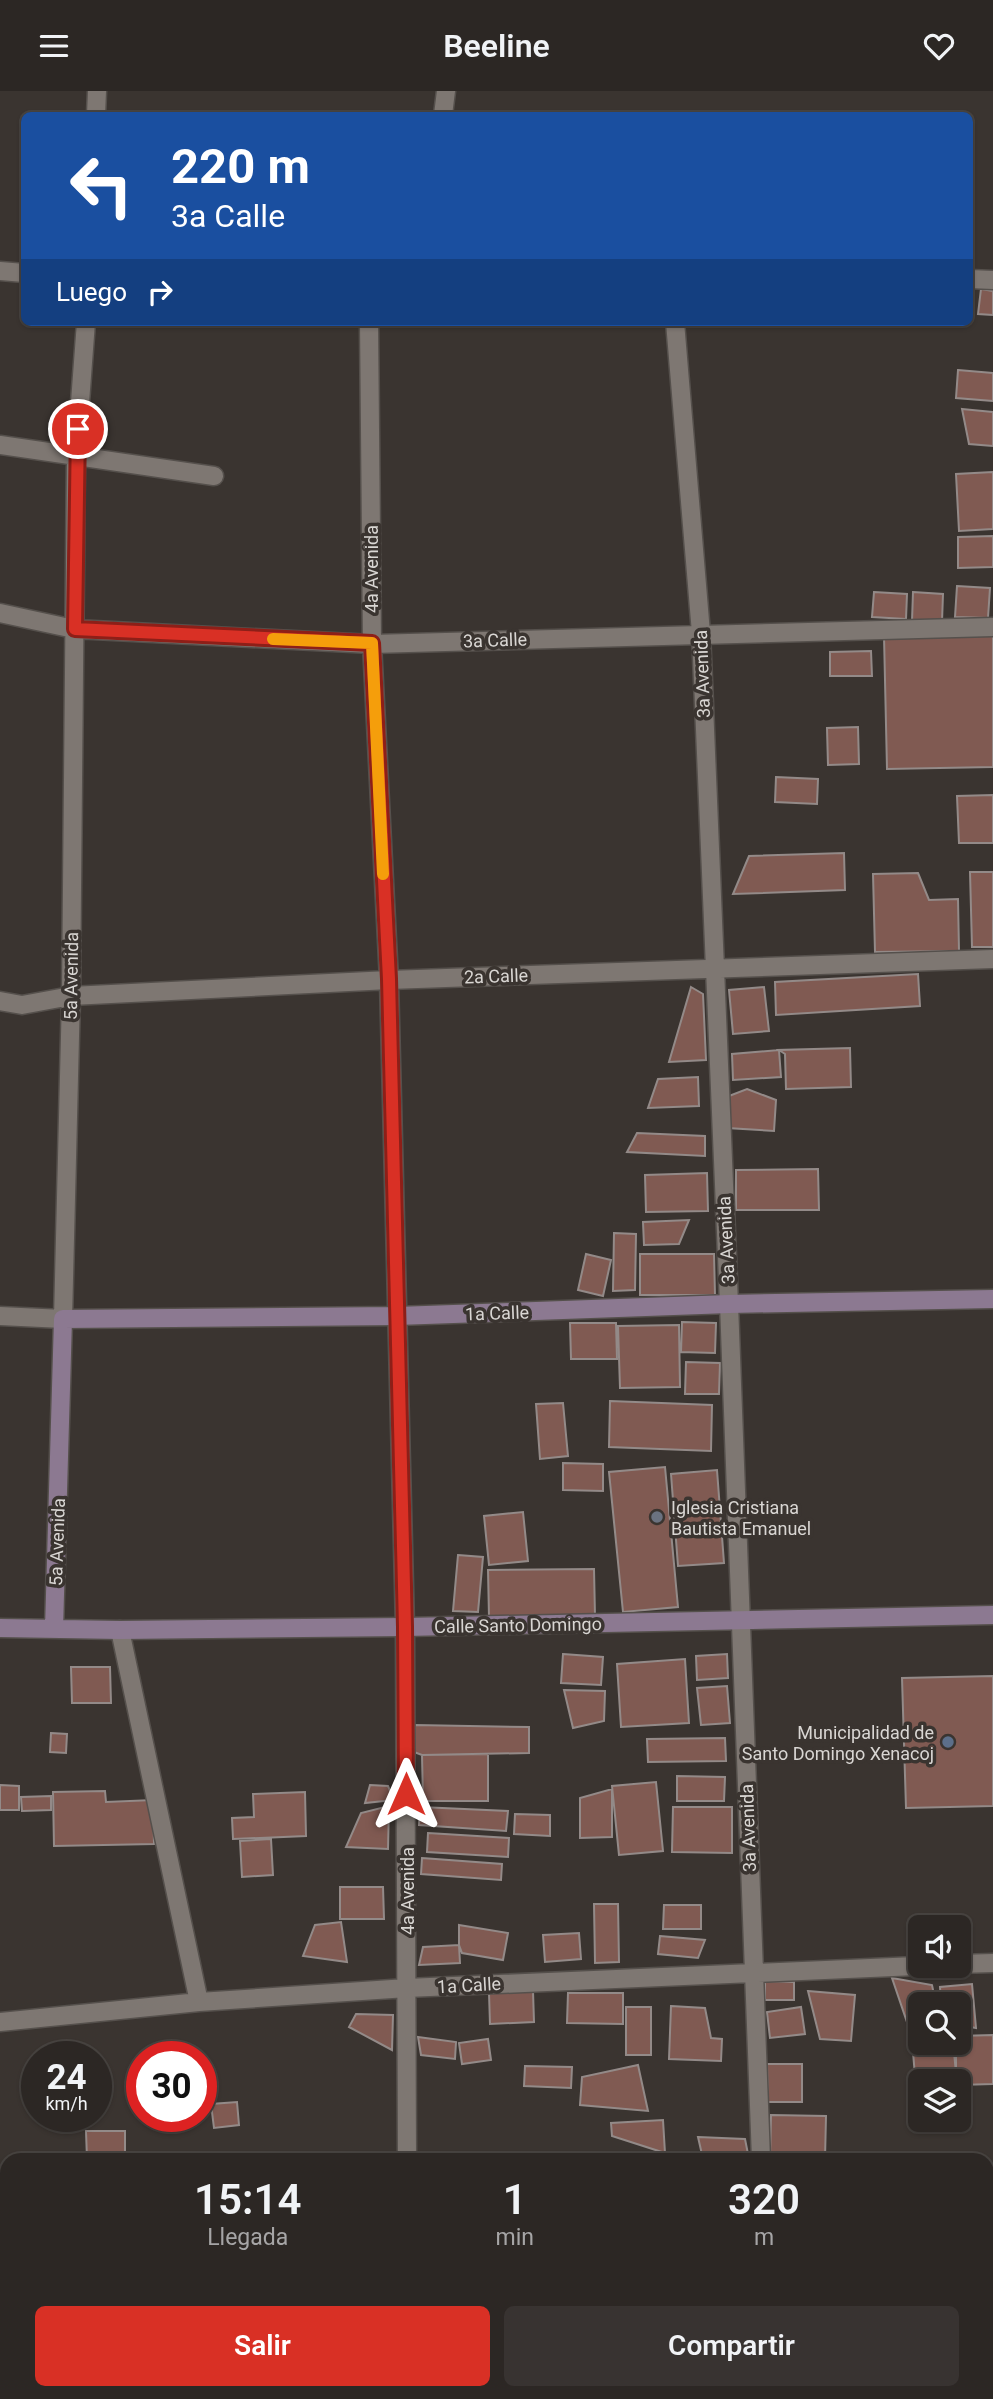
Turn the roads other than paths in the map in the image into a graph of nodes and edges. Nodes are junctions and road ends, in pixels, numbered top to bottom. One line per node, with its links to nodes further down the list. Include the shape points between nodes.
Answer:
1 (97, 91): 3 (street)
2 (446, 91): 4 (street)
3 (96, 112)
4 (443, 112)
5 (0, 271): 6 (street)
6 (21, 273)
7 (973, 279): 8 (street)
8 (993, 280)
9 (86, 326): 13 (street, 5a Avenida)
10 (369, 326): 19 (street, 4a Avenida)
11 (675, 326): 18 (street, 3a Avenida)
12 (0, 445): 13 (street)
13 (76, 456): 14 (street); 17 (street, 5a Avenida)
14 (214, 477)
15 (0, 613): 17 (street, 3a Calle)
16 (993, 627): 18 (street, 3a Calle)
17 (75, 629): 19 (street, 3a Calle); 23 (street, 5a Avenida)
18 (701, 633): 19 (street, 3a Calle); 21 (street, 3a Avenida)
19 (372, 643): 22 (street, 4a Avenida)
20 (993, 959): 21 (street, 2a Calle)
21 (714, 968): 22 (street, 2a Calle); 26 (street, 3a Avenida)
22 (389, 979): 23 (street, 2a Calle); 28 (street, 4a Avenida)
23 (71, 996): 24 (street, 2a Calle, via 22,1005); 29 (street, 5a Avenida)
24 (0, 1001)
25 (993, 1299): 26 (main road, 1a Calle)
26 (729, 1304): 28 (main road, 1a Calle); 31 (street, 3a Avenida)
27 (0, 1316): 29 (street, 1a Calle)
28 (397, 1316): 29 (main road, 1a Calle); 32 (street, 4a Avenida)
29 (63, 1319): 34 (main road, 5a Avenida)
30 (993, 1615): 31 (main road, Calle Santo Domingo)
31 (740, 1621): 32 (main road, Calle Santo Domingo); 39 (street, 3a Avenida)
32 (405, 1627): 35 (main road, Calle Santo Domingo); 40 (street, 4a Avenida)
33 (0, 1628): 34 (main road, Calle Santo Domingo)
34 (54, 1629): 35 (main road, Calle Santo Domingo)
35 (120, 1630): 41 (street)
36 (993, 1963): 37 (street)
37 (971, 1964)
38 (908, 1966): 39 (street, 1a Calle)
39 (753, 1973): 40 (street, 1a Calle); 44 (street, 3a Avenida)
40 (407, 1988): 41 (street, 1a Calle); 43 (street, 4a Avenida)
41 (199, 2002): 42 (street, 1a Calle)
42 (0, 2022)
43 (407, 2153)
44 (761, 2153)

